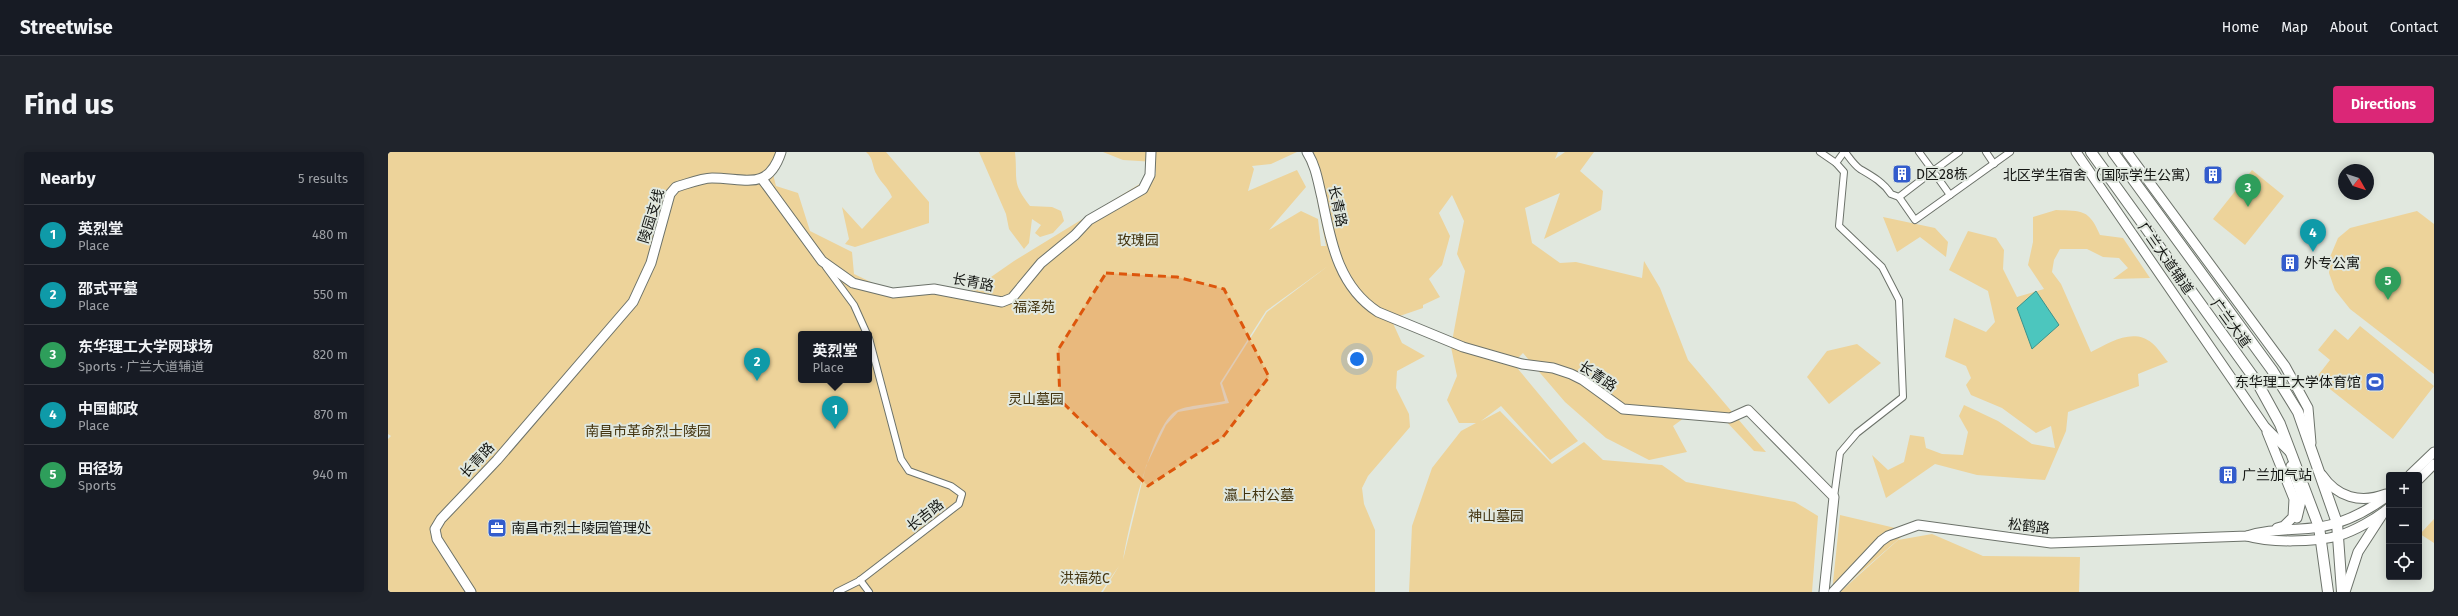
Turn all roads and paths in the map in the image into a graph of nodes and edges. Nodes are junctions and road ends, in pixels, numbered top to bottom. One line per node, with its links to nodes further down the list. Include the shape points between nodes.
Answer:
1 (781, 152): 17 (street, via 774,171)
2 (1151, 152): 20 (street, 长青路, via 1150,175 1143,189 1089,220 1041,263 1008,300 1002,302 934,289 893,293 853,283)
3 (1307, 152): 35 (street, 长青路, via 1316,171 1337,261 1354,291 1378,312 1463,347 1522,364 1553,368 1571,374 1623,410 1730,418 1748,410)
4 (1820, 152): 14 (street)
5 (1845, 152): 14 (street); 19 (street, via 1858,168 1885,185 1891,194)
6 (1919, 152): 16 (street)
7 (1959, 152): 16 (street)
8 (1986, 152): 15 (street)
9 (2010, 152): 15 (street)
10 (2076, 152): 24 (street, 广兰大道辅道)
11 (2091, 152): 28 (main road, 广兰大道, via 2257,382 2280,424)
12 (2113, 152): 26 (main road, 广兰大道, via 2272,370 2298,412)
13 (2127, 152): 26 (street, via 2285,366 2308,408)
14 (1836, 163): 35 (street, via 1844,172 1839,226 1882,267 1899,300 1904,397 1857,434 1840,453)
15 (1994, 164): 18 (street)
16 (1933, 171): 18 (street); 19 (street)
17 (762, 179): 20 (street); 23 (street, 陵园支线, via 710,178 676,187 670,194 646,278 633,302)
18 (1950, 195): 19 (street, via 1915,220)
19 (1899, 196)
20 (822, 261): 21 (street, via 854,305)
21 (866, 331)
22 (872, 349): 45 (street, 长吉路, via 901,459 909,471 951,486 962,494 959,504)
23 (587, 355): 46 (street, 长青路, via 497,460 441,519 435,529 437,539)
24 (2265, 426): 25 (street, 广兰大道辅道); 39 (street, via 2294,499 2293,517)
25 (2284, 446): 28 (street, 广兰大道辅道); 39 (street, via 2302,497 2298,516 2294,522)
26 (2311, 446): 30 (main road, 广兰大道)
27 (2434, 452): 31 (street)
28 (2293, 455): 40 (main road, 广兰大道)
29 (2434, 464): 32 (street)
30 (2320, 471): 33 (street, via 2330,487 2341,494 2355,498); 38 (main road, 广兰大道)
31 (2413, 472)
32 (2422, 476)
33 (2386, 495)
34 (2386, 496): 38 (street, 松鹤路, via 2355,516)
35 (1834, 497): 49 (street)
36 (2386, 510): 42 (street, 松鹤路)
37 (2386, 510): 52 (street, via 2364,540)
38 (2337, 523): 40 (street, 松鹤路); 42 (main road, 广兰大道)
39 (2284, 526): 41 (street)
40 (2319, 527): 41 (street, 松鹤路); 44 (main road, 广兰大道)
41 (2260, 532): 43 (street, 松鹤路)
42 (2339, 535): 44 (street, 松鹤路); 52 (main road, 广兰大道)
43 (2247, 536): 44 (street, 松鹤路, via 2260,540); 50 (street, 松鹤路, via 2051,543 1918,525 1888,536)
44 (2322, 539): 51 (main road, 广兰大道)
45 (860, 580): 47 (street, 长吉路); 48 (street)
46 (471, 592)
47 (837, 592)
48 (869, 592)
49 (1824, 592)
50 (1833, 592)
51 (2328, 592)
52 (2343, 592)

